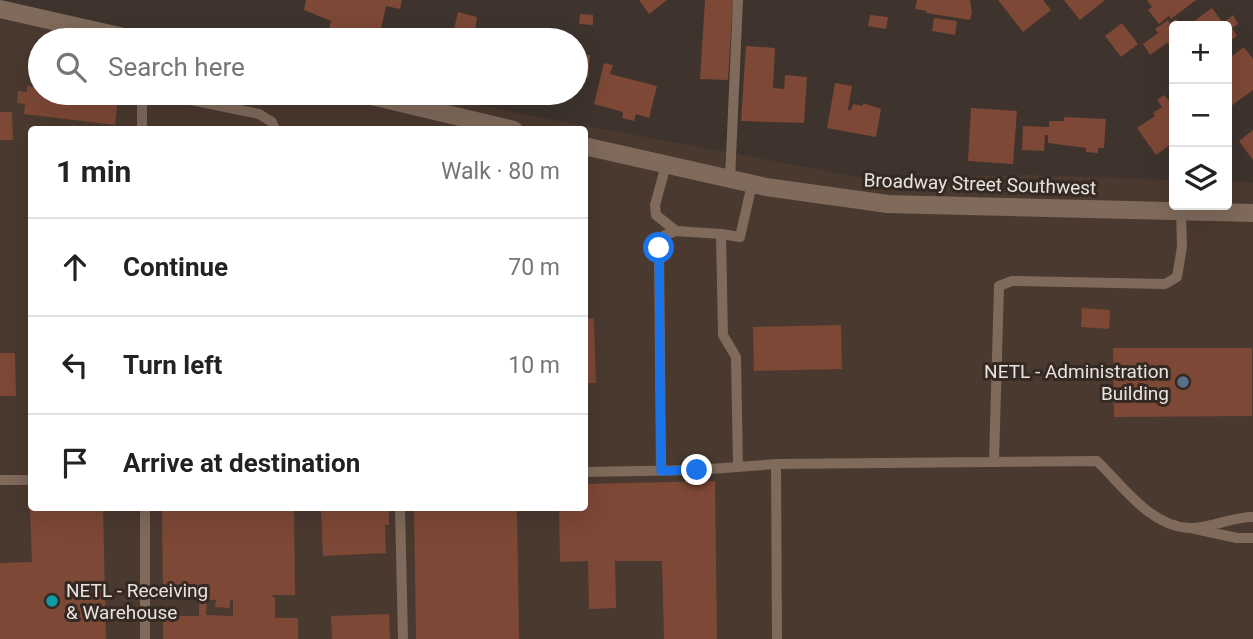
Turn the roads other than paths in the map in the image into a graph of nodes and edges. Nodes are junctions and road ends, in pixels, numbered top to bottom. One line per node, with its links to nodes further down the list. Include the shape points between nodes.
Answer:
1 (738, 0): 12 (lane)
2 (0, 9): 3 (street)
3 (84, 28)
4 (142, 105): 7 (lane)
5 (215, 105): 8 (lane, via 259,114)
6 (409, 105): 9 (street)
7 (142, 126)
8 (274, 126)
9 (497, 126)
10 (588, 147): 11 (street, Broadway Street Southwest)
11 (666, 165): 12 (street, Broadway Street Southwest); 16 (lane, via 656,215)
12 (730, 180): 13 (street, Broadway Street Southwest)
13 (752, 184): 14 (street, Broadway Street Southwest, via 888,204); 17 (lane, via 740,237)
14 (1181, 211): 15 (street, Broadway Street Southwest); 18 (lane, via 1177,277 1165,284 1012,281 999,286)
15 (1253, 213)
16 (676, 231): 17 (lane); 21 (lane, via 665,235 659,248)
17 (721, 234): 20 (lane, via 723,335 736,358)
18 (993, 461): 19 (lane); 28 (lane, via 1097,461 1154,518)
19 (776, 464): 20 (lane); 32 (lane)
20 (738, 467): 21 (lane)
21 (661, 471): 22 (lane)
22 (588, 472)
23 (0, 480): 24 (lane)
24 (28, 480)
25 (145, 511): 30 (lane)
26 (400, 511): 31 (lane)
27 (1253, 517): 28 (lane)
28 (1188, 528): 29 (lane)
29 (1253, 538)
30 (145, 639)
31 (403, 639)
32 (777, 639)

